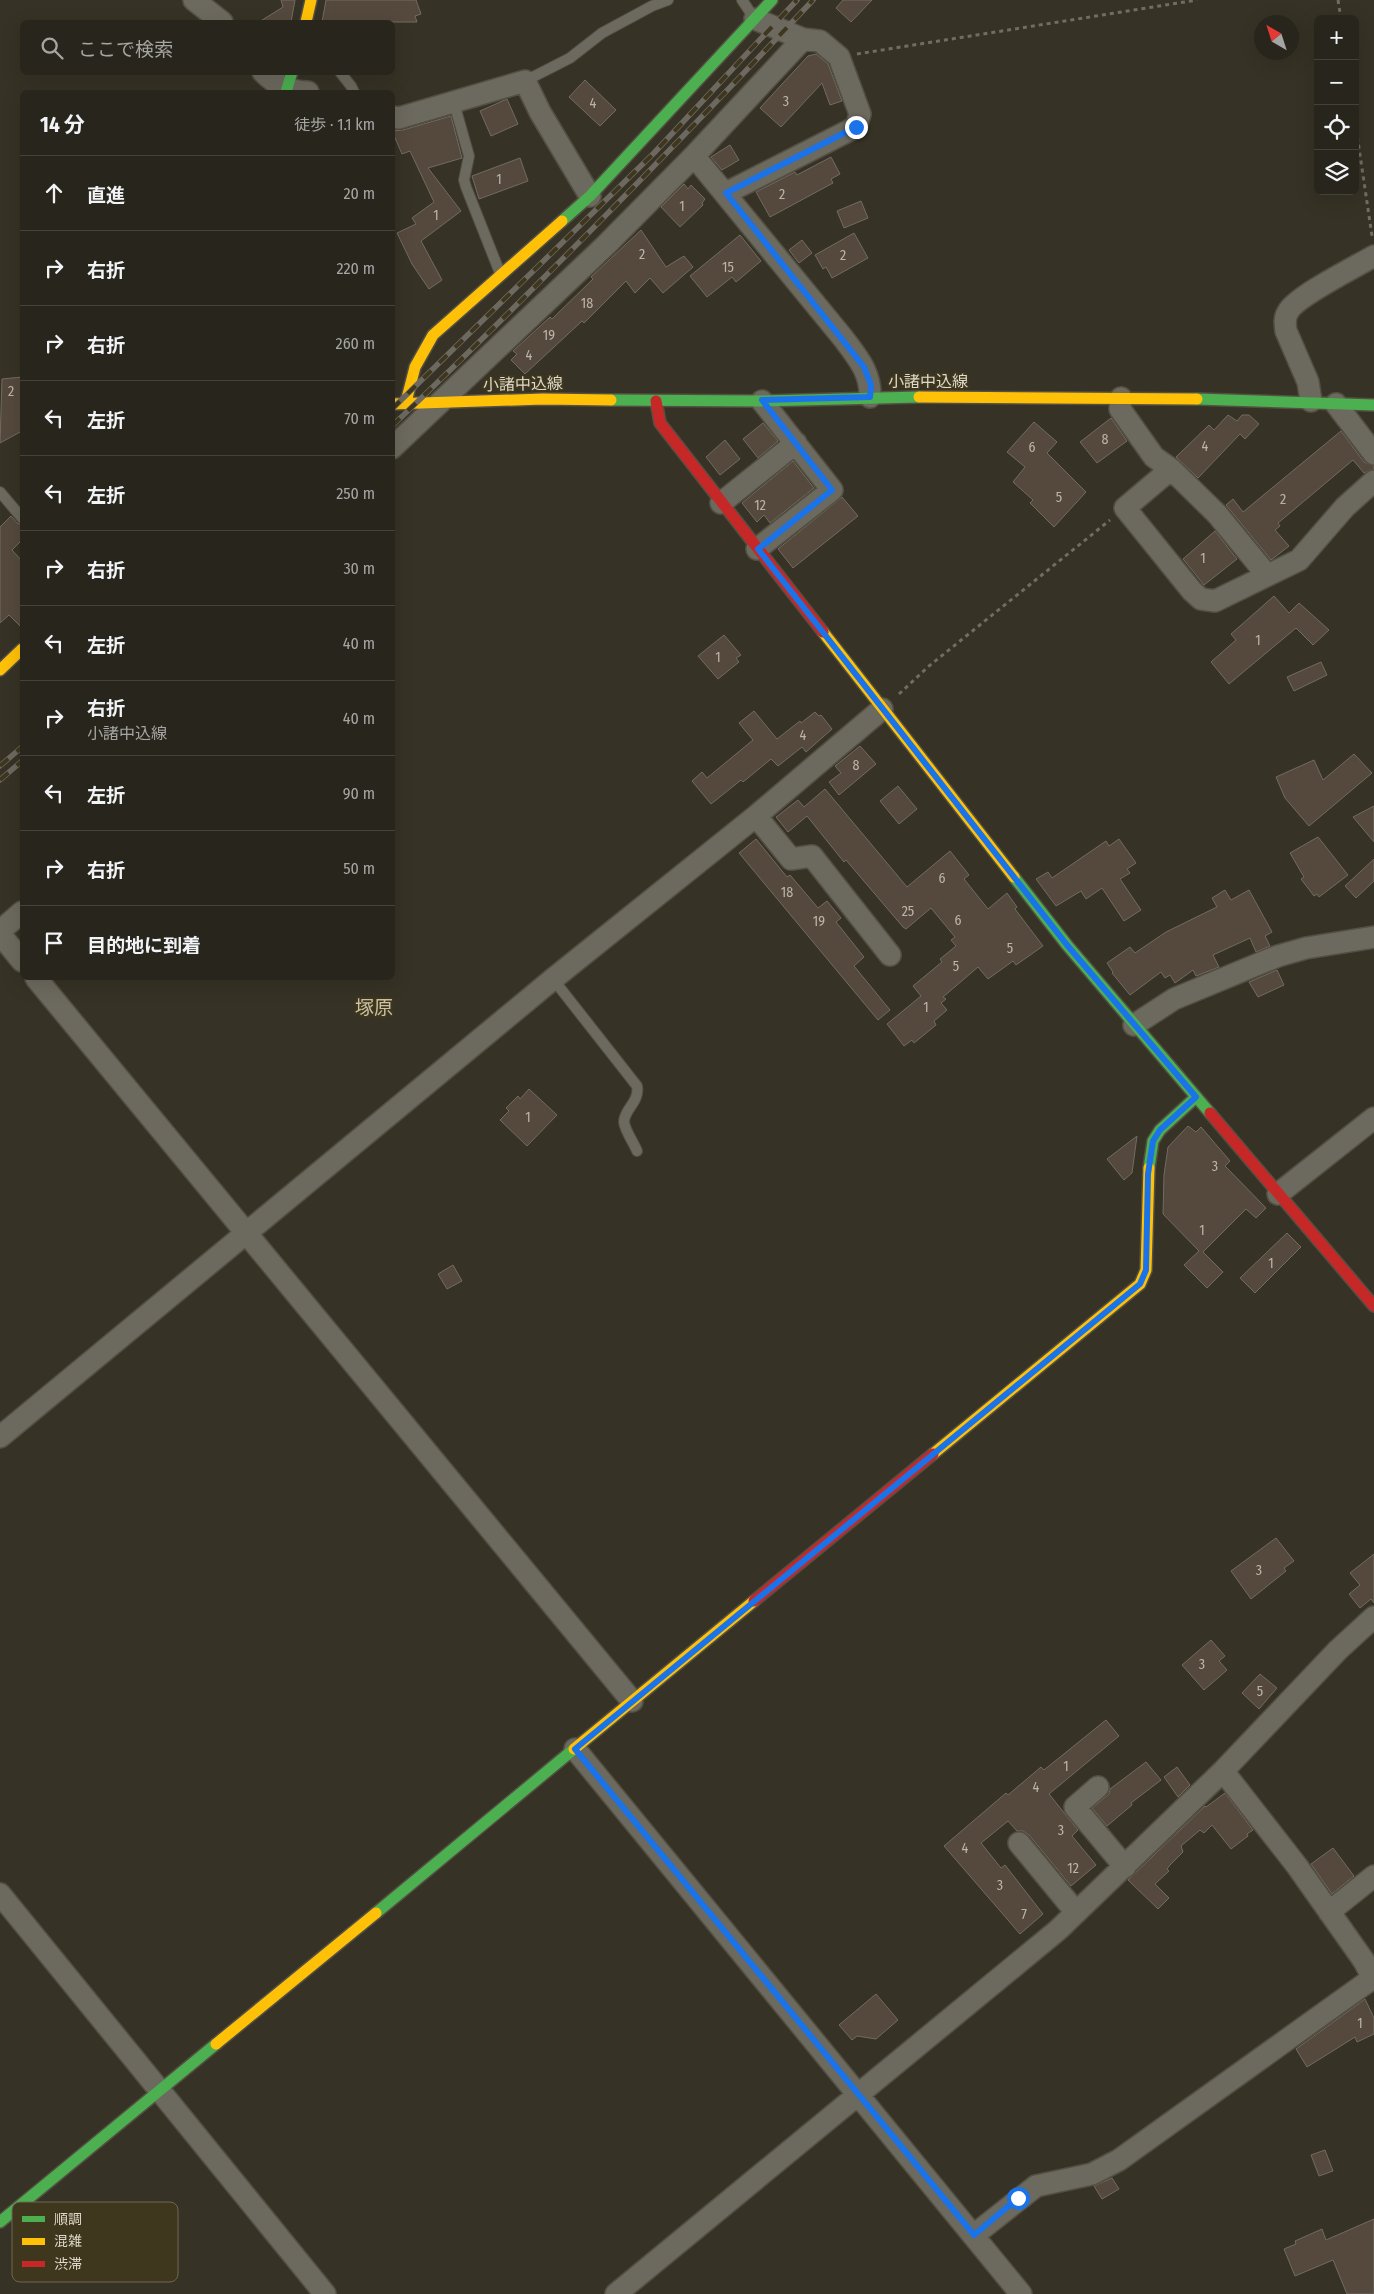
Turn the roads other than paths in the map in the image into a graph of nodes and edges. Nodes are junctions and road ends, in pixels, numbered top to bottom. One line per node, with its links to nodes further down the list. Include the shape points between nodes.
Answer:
1 (194, 0): 7 (street)
2 (311, 0): 8 (street)
3 (668, 0): 12 (lane, via 602,32 570,58)
4 (742, 0): 6 (lane)
5 (772, 0): 6 (street)
6 (755, 19): 9 (street); 19 (street)
7 (219, 20)
8 (306, 20)
9 (803, 39): 17 (street); 18 (street, via 820,41 839,57 860,114 856,127)
10 (266, 75): 13 (street, via 273,82)
11 (342, 75): 14 (lane)
12 (526, 81): 15 (street); 19 (street, via 540,112)
13 (294, 86)
14 (353, 90)
15 (454, 103): 16 (street); 21 (lane, via 469,156 464,180)
16 (395, 117)
17 (694, 156): 18 (street); 28 (street)
18 (726, 193): 22 (street, via 864,367 871,385)
19 (590, 196): 21 (street)
20 (1373, 249): 26 (street, via 1288,310 1284,322 1286,331 1308,382)
21 (501, 277): 27 (street, via 433,335 417,356)
22 (870, 397): 23 (street, 小諸中込線); 24 (street, 小諸中込線)
23 (1121, 398): 26 (street, 小諸中込線); 35 (street, via 1120,409 1131,427 1154,457)
24 (762, 400): 25 (street, 小諸中込線); 32 (street)
25 (656, 401): 28 (street, 小諸中込線, via 543,399); 38 (street, via 660,423)
26 (1311, 401): 30 (street, 小諸中込線)
27 (406, 402): 28 (street, 小諸中込線); 29 (street, 小諸中込線)
28 (441, 402): 33 (street)
29 (395, 404)
30 (1336, 404): 31 (street, 小諸中込線); 34 (street)
31 (1374, 405)
32 (796, 443): 38 (street); 40 (street, via 832,490)
33 (395, 445)
34 (1374, 454)
35 (1171, 469): 41 (street, via 1217,514); 41 (street, via 1125,508 1192,591 1202,599 1215,601)
36 (1374, 480): 41 (street, via 1345,507 1299,560)
37 (0, 492): 39 (lane)
38 (721, 503): 40 (street)
39 (20, 516)
40 (758, 549): 44 (street)
41 (1267, 575)
42 (20, 651): 43 (street)
43 (0, 670)
44 (882, 710): 45 (street); 53 (street)
45 (756, 816): 49 (street, via 791,859 812,856); 51 (street)
46 (20, 914): 47 (street)
47 (0, 932): 50 (street)
48 (1374, 937): 53 (street, via 1278,956 1174,1000)
49 (890, 955)
50 (20, 958)
51 (553, 979): 56 (lane, via 638,1086 639,1094 624,1123); 58 (street)
52 (38, 980): 58 (street)
53 (1134, 1025): 54 (street)
54 (1196, 1097): 57 (street); 62 (street, via 1160,1130 1153,1141 1148,1174 1146,1270 1140,1284)
55 (1374, 1118): 57 (street)
56 (637, 1152)
57 (1278, 1194): 59 (street)
58 (247, 1233): 60 (street); 62 (street)
59 (1374, 1306)
60 (0, 1438)
61 (1374, 1616): 64 (street)
62 (632, 1701): 63 (street)
63 (575, 1749): 73 (street); 74 (street)
64 (1223, 1770): 67 (street); 71 (street)
65 (1098, 1787): 67 (street, via 1075,1807)
66 (1019, 1842): 70 (street)
67 (1125, 1867): 70 (street)
68 (1374, 1876): 71 (street)
69 (0, 1894): 73 (street)
70 (1075, 1911): 74 (street, via 1058,1930)
71 (1329, 1912): 72 (street)
72 (1373, 1979): 78 (street, via 1119,2160 1092,2174 1036,2186)
73 (160, 2090): 75 (street); 79 (street)
74 (859, 2096): 78 (street); 80 (street)
75 (25, 2202)
76 (12, 2212): 77 (street)
77 (0, 2222)
78 (974, 2235): 81 (street)
79 (325, 2294)
80 (616, 2294)
81 (1021, 2294)

